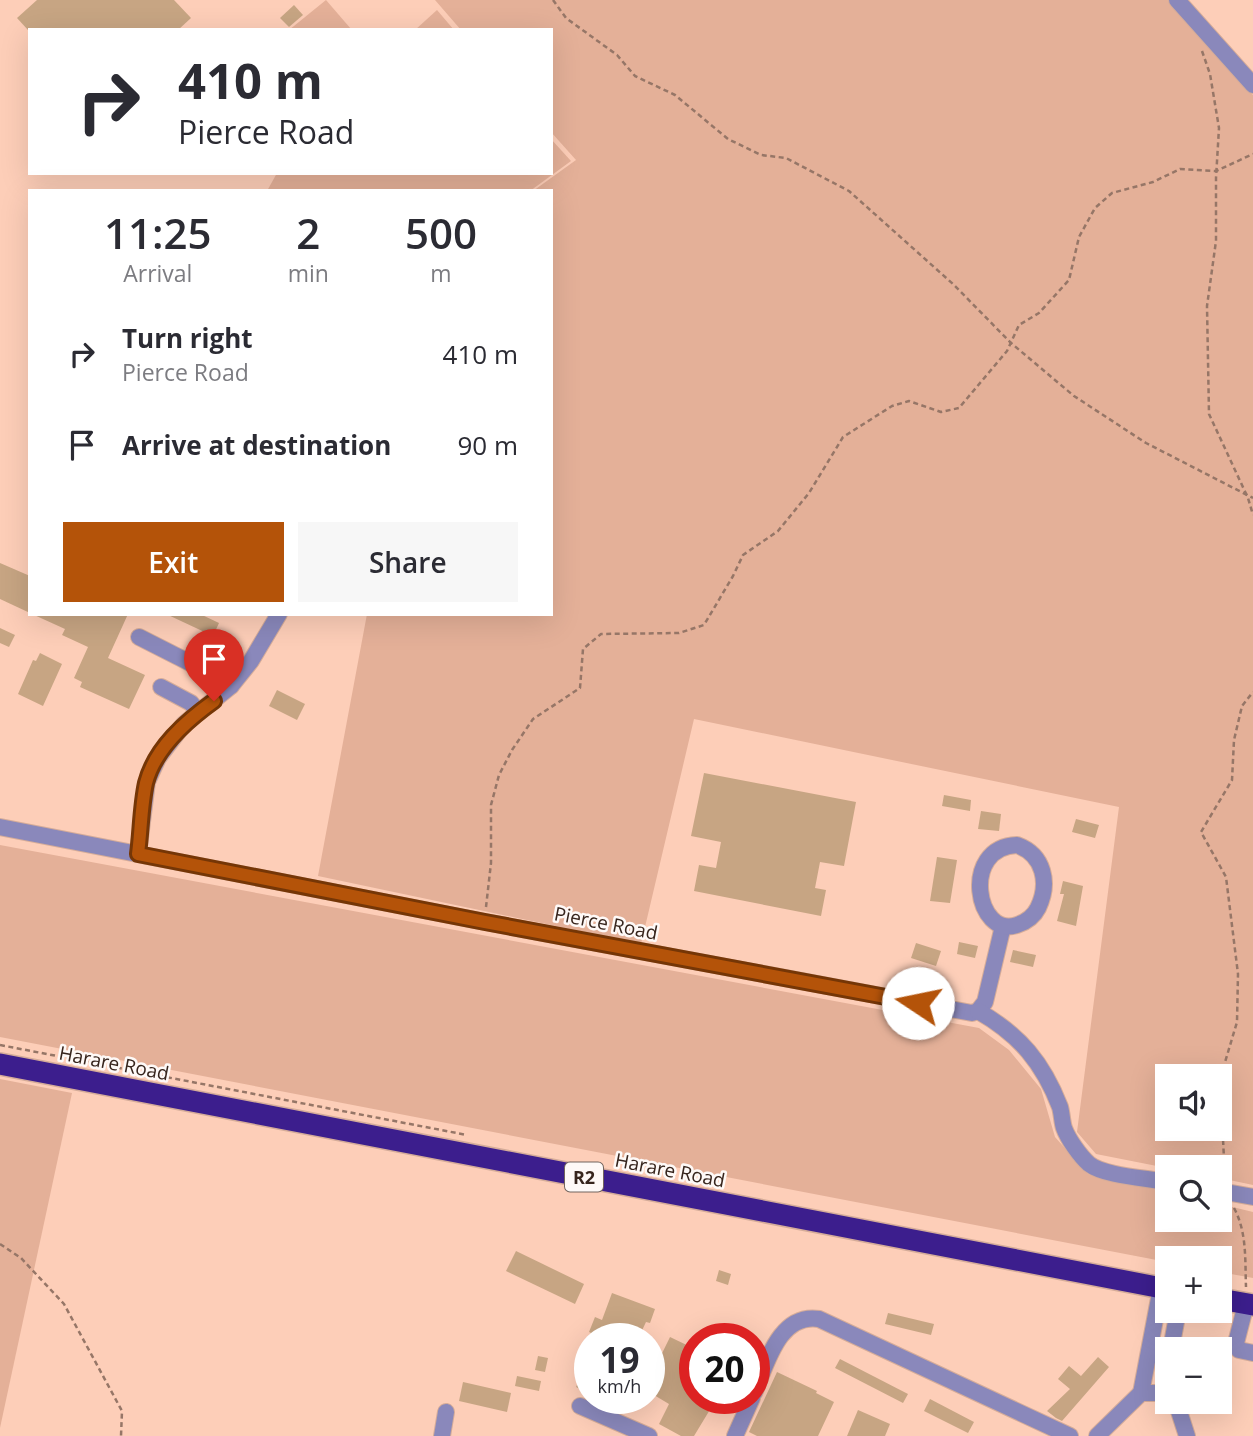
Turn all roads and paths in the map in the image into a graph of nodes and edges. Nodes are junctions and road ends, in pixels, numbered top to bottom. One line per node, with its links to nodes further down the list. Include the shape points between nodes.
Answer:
1 (554, 0): 7 (path, via 566,18 617,55 635,76 675,95 728,139 761,155 786,158 849,191)
2 (1177, 0): 4 (street)
3 (1203, 51): 6 (path, via 1219,128)
4 (1253, 85)
5 (1253, 154): 6 (path)
6 (1216, 171): 7 (path, via 1180,169 1153,182 1112,192 1095,208 1079,237 1069,280 1039,313 1019,324); 8 (path, via 1216,241 1207,306 1209,414)
7 (1011, 343): 8 (path, via 1074,396 1146,443); 19 (path, via 959,408 942,412 909,401 892,406 843,437 809,493 778,531 743,555 704,625 679,633 601,634 583,649 580,688 533,719 499,775 491,805)
8 (1247, 494): 9 (path); 10 (path)
9 (1253, 498)
10 (1253, 515)
11 (278, 616): 13 (street)
12 (139, 638): 13 (street)
13 (231, 686): 16 (street)
14 (161, 687): 16 (street, via 191,703)
15 (1253, 692): 23 (path, via 1242,706 1232,780 1201,832 1226,877 1238,974 1237,1022 1220,1079)
16 (198, 712): 18 (street, via 172,738 147,782)
17 (0, 827): 18 (street, Pierce Road)
18 (138, 854): 19 (street, Pierce Road)
19 (485, 922): 21 (street, Pierce Road)
20 (1003, 926): 20 (street, via 1014,926 1034,914 1045,884 1042,869 1027,849 1017,845 994,852 979,883 987,912); 21 (street, via 985,1002)
21 (978, 1011): 24 (street, via 1002,1025 1035,1058 1068,1137 1089,1164)
22 (0, 1064): 29 (highway, Harare Road / R2)
23 (1222, 1155)
24 (1155, 1180)
25 (1232, 1193): 26 (street)
26 (1253, 1197)
27 (1232, 1205): 31 (path, via 1241,1219)
28 (0, 1244): 42 (path, via 22,1258 64,1304 122,1410)
29 (1155, 1287)
30 (1232, 1301): 31 (highway)
31 (1250, 1305): 33 (street, via 1236,1343 1239,1350)
32 (1156, 1323): 35 (street)
33 (1253, 1353)
34 (770, 1357): 46 (street, via 795,1321 818,1319)
35 (1141, 1393): 36 (street); 41 (street)
36 (1155, 1394)
37 (446, 1412): 43 (street)
38 (598, 1414): 44 (street)
39 (745, 1414): 45 (street)
40 (1177, 1414): 47 (street)
41 (1101, 1434)
42 (121, 1436)
43 (442, 1436)
44 (649, 1436)
45 (735, 1436)
46 (1070, 1436)
47 (1187, 1436)

